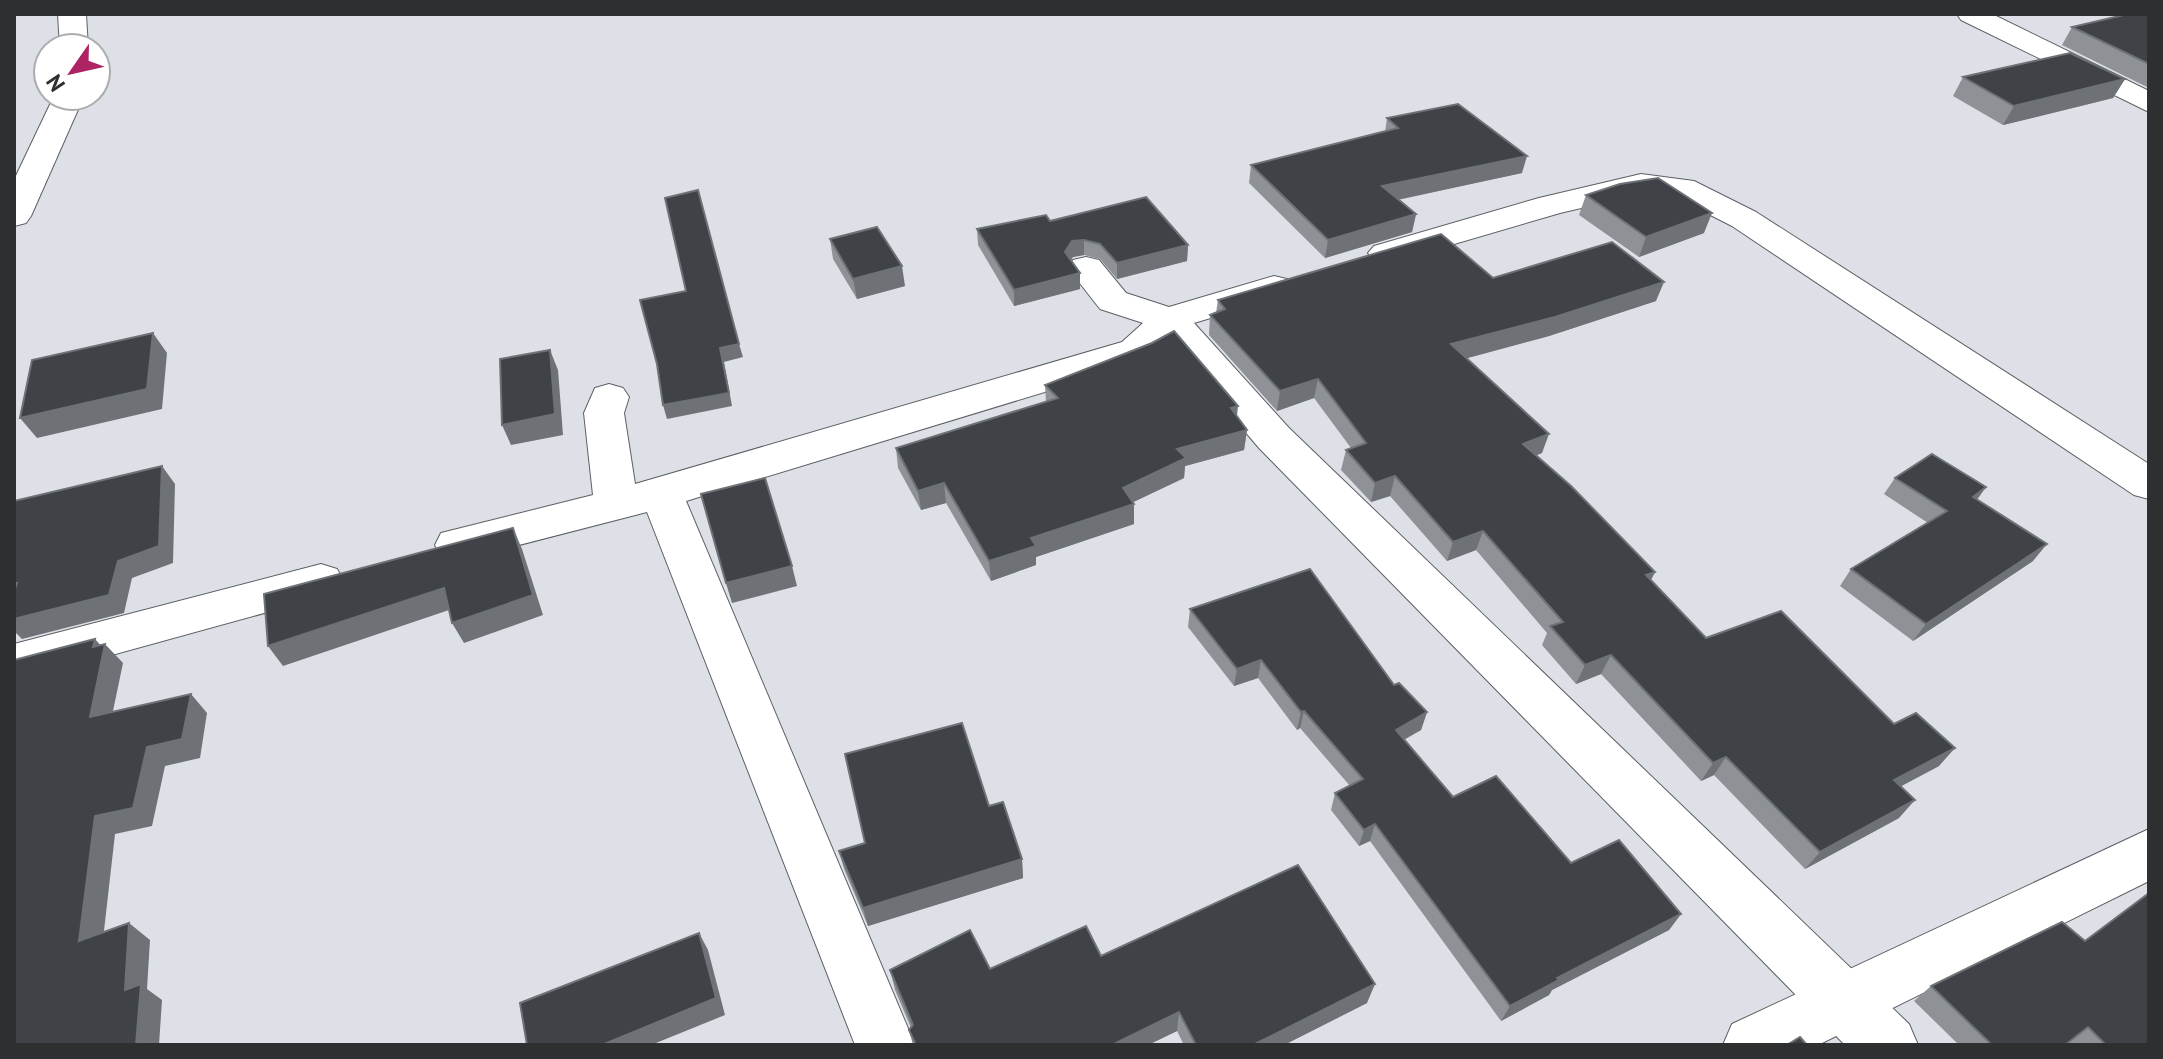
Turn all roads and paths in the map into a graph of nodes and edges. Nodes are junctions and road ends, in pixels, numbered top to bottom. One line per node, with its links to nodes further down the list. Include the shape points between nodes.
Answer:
1 (1971, 14): 2 (street)
2 (2149, 103)
3 (62, 112): 4 (street)
4 (14, 216)
5 (1350, 264): 10 (street, via 1641,184 1682,188 1744,219)
6 (1086, 268): 8 (street, via 1113,301)
7 (1308, 277): 8 (street)
8 (1169, 319): 11 (street, via 1136,351); 16 (street, via 1274,438)
9 (609, 397): 11 (street, via 604,413)
10 (2149, 484)
11 (639, 498): 12 (street); 17 (street)
12 (415, 556)
13 (354, 572): 14 (street)
14 (14, 663)
15 (2149, 854): 16 (street)
16 (1842, 1001): 18 (street); 19 (street)
17 (885, 1045)
18 (1753, 1045)
19 (1888, 1045)

